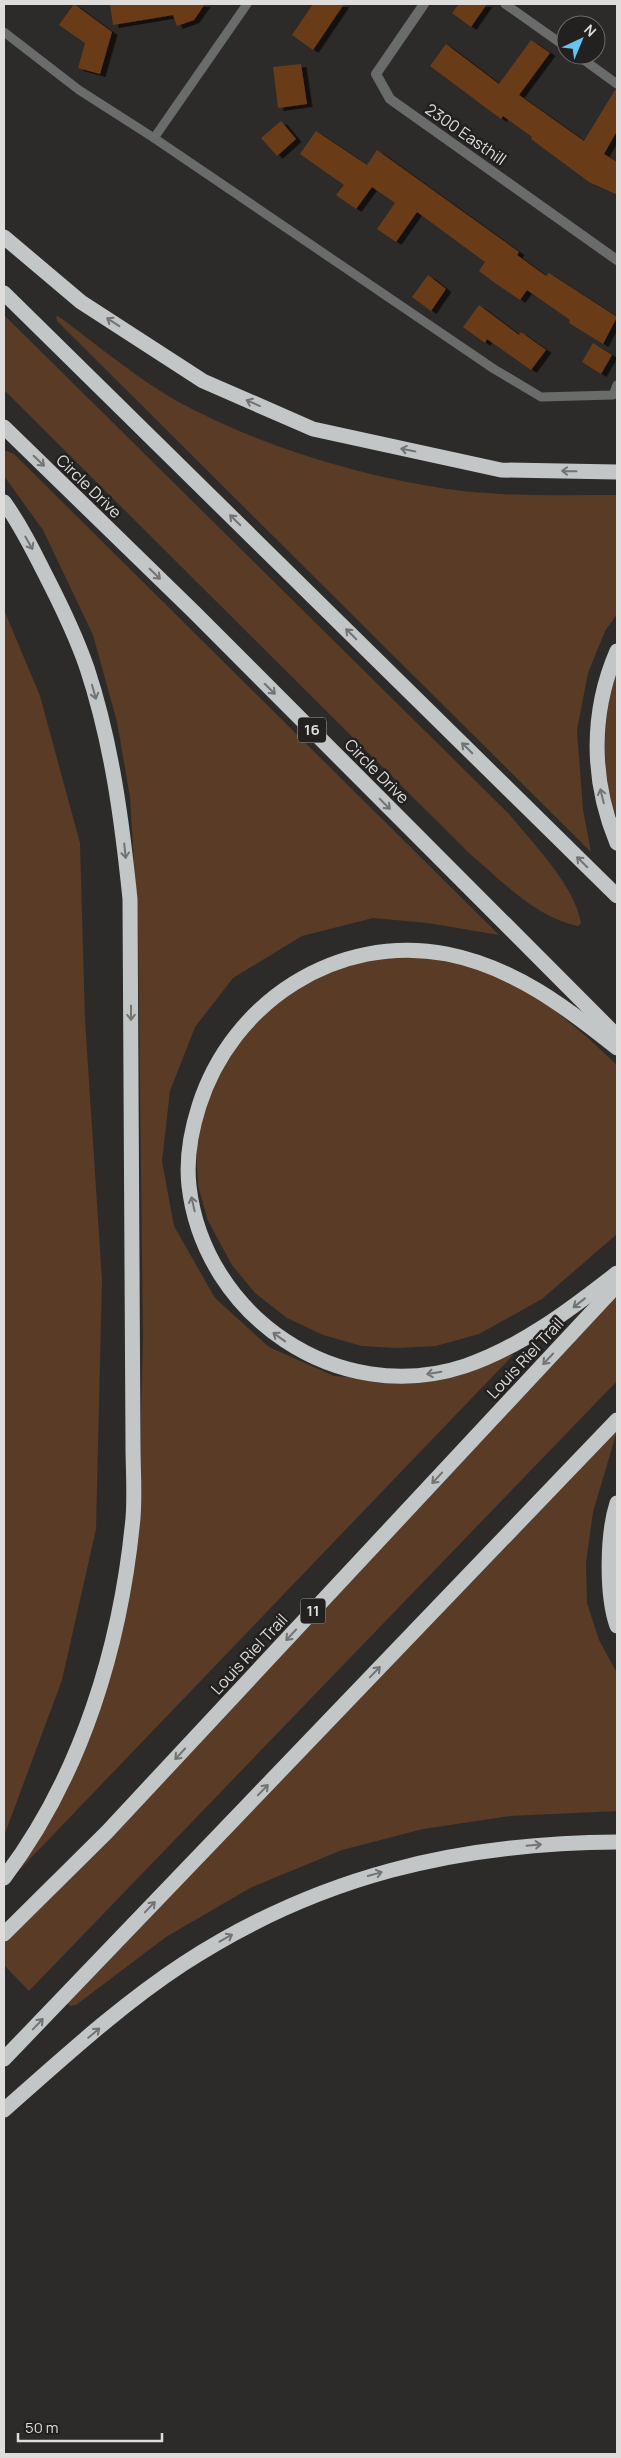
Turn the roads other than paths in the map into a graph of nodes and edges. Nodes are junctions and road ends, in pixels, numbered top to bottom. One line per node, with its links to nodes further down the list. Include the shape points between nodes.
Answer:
1 (248, 4): 8 (lane)
2 (424, 4): 10 (street, 2300 Easthill, via 376,74 390,99)
3 (505, 4): 5 (lane)
4 (4, 32): 8 (lane, via 79,90)
5 (556, 40)
6 (591, 65): 7 (lane)
7 (617, 84)
8 (154, 138): 12 (lane, via 541,398 613,395)
9 (4, 237): 14 (highway, one-way to 9, via 501,470 313,429 203,380 82,302)
10 (617, 260)
11 (4, 293): 18 (highway, one-way to 11)
12 (617, 385)
13 (4, 427): 19 (highway, Circle Drive / 16, one-way to 19, via 208,626)
14 (617, 472)
15 (4, 502): 27 (highway, one-way to 27, via 36,556 87,667 114,768 123,824 130,899 133,1436 133,1517 117,1622 105,1669 90,1715 55,1795)
16 (617, 651): 17 (highway, one-way to 16, via 608,821 596,755 605,680)
17 (617, 842)
18 (617, 896)
19 (617, 1036)
20 (617, 1048): 21 (highway, one-way to 20, via 567,1312 531,1334 465,1366 430,1374 396,1376 363,1372 327,1363 292,1346 264,1327 240,1303 208,1248 196,1219 189,1185 189,1152 199,1106 219,1058 238,1030 264,1004 291,984 351,958 415,951 447,954 475,962 507,974 565,1006)
21 (617, 1273)
22 (617, 1285): 28 (highway, Louis Riel Trail / 11, one-way to 28, via 113,1825)
23 (617, 1420): 29 (highway, one-way to 23)
24 (617, 1504): 25 (highway, via 610,1547 610,1583)
25 (617, 1626)
26 (617, 1842): 30 (highway, one-way to 26, via 142,1993 183,1964 266,1916 308,1896 450,1855 565,1842)
27 (4, 1878)
28 (4, 1934)
29 (4, 2059)
30 (4, 2110)

